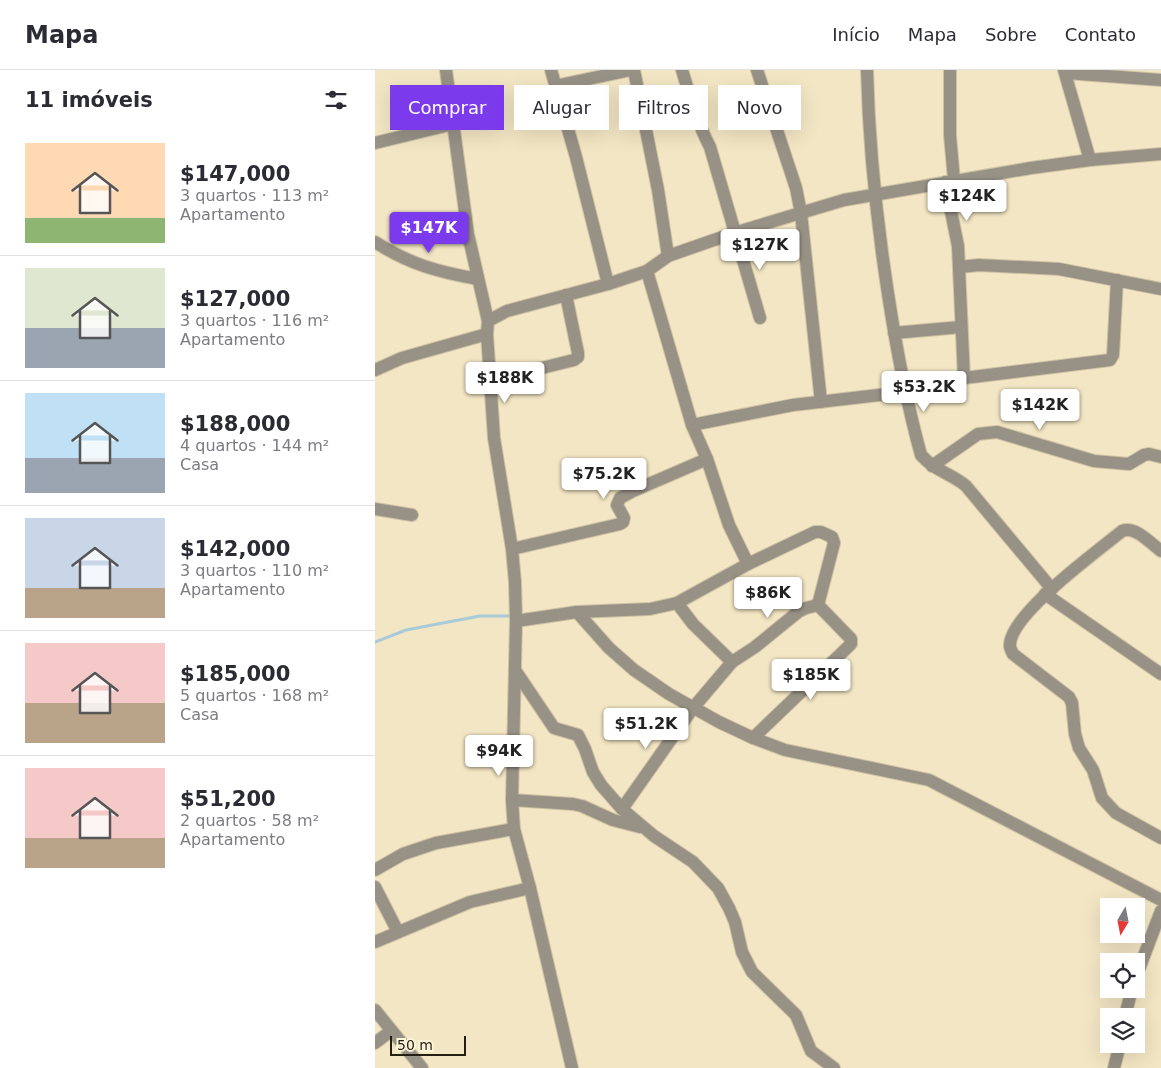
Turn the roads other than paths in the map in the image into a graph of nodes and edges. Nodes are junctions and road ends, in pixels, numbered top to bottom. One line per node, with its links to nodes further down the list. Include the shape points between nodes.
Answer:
1 (446, 70): 10 (street)
2 (551, 70): 11 (street)
3 (633, 70): 12 (street); 24 (street)
4 (682, 70): 22 (street, via 710,146)
5 (757, 70): 21 (street, via 796,188)
6 (867, 70): 20 (street)
7 (950, 70): 19 (street)
8 (1065, 71): 9 (street); 18 (street)
9 (1161, 80)
10 (448, 85)
11 (555, 85)
12 (560, 85)
13 (428, 130): 16 (street)
14 (454, 130): 27 (street, via 468,234)
15 (568, 130): 29 (street)
16 (375, 143)
17 (1161, 154): 18 (street)
18 (1090, 160): 19 (street)
19 (949, 181): 20 (street); 25 (street)
20 (875, 194): 21 (street); 35 (street)
21 (801, 213): 22 (street); 41 (street)
22 (734, 233): 24 (street); 32 (street)
23 (375, 242): 27 (street, via 429,269)
24 (668, 256): 26 (street)
25 (959, 267): 28 (street, via 1059,269); 34 (street)
26 (647, 271): 29 (street); 42 (street)
27 (478, 279): 33 (street)
28 (1117, 280): 30 (street); 38 (street, via 1113,355 1110,360)
29 (608, 284): 31 (street)
30 (1161, 290)
31 (566, 296): 33 (street, via 500,313); 39 (street, via 578,357)
32 (760, 318)
33 (489, 320): 36 (street)
34 (961, 326): 35 (street); 38 (street)
35 (894, 333): 40 (street)
36 (487, 334): 37 (street, via 402,358); 39 (street)
37 (375, 370)
38 (964, 378): 40 (street)
39 (489, 381): 48 (street, via 495,448)
40 (905, 392): 41 (street); 45 (street, via 921,456)
41 (821, 402): 42 (street)
42 (692, 425): 44 (street)
43 (1161, 457): 45 (street, via 1144,455 1129,464 1094,461 997,432 978,434)
44 (707, 460): 48 (street, via 620,498 617,505 623,518 620,524); 50 (street, via 729,524)
45 (931, 466): 51 (street, via 966,486)
46 (375, 509): 47 (street)
47 (412, 515)
48 (512, 549): 55 (street)
49 (1161, 551): 51 (street, via 1127,529)
50 (748, 564): 52 (street); 53 (street, via 815,532 828,534 834,543)
51 (1049, 592): 58 (street); 65 (street, via 1017,627 1010,647 1013,654 1069,697 1079,748 1093,770 1102,798 1116,813)
52 (677, 603): 54 (street, via 650,609); 56 (street, via 693,624)
53 (817, 605): 56 (street, via 798,612); 60 (street, via 851,639 851,644)
54 (577, 612): 55 (street); 59 (street, via 634,670)
55 (516, 621): 57 (street)
56 (732, 662): 59 (street)
57 (515, 670): 61 (street); 62 (street, via 554,728 573,733 581,739 593,772)
58 (1161, 674)
59 (693, 708): 60 (street); 62 (street)
60 (753, 738): 69 (street, via 785,750 929,780)
61 (512, 800): 63 (street, via 573,804 613,820); 64 (street)
62 (622, 809): 63 (street)
63 (643, 827): 80 (street, via 693,862 718,888 735,922 742,952 752,972 796,1016 811,1051)
64 (514, 830): 66 (street, via 436,843 403,854); 68 (street)
65 (1161, 838)
66 (375, 870)
67 (375, 887): 71 (street)
68 (529, 888): 71 (street, via 469,902); 79 (street)
69 (1161, 900)
70 (1161, 911): 73 (street)
71 (399, 932): 72 (street)
72 (375, 942)
73 (1145, 953)
74 (375, 1010): 75 (street)
75 (391, 1031): 76 (street); 78 (street)
76 (375, 1042)
77 (1118, 1053): 81 (street)
78 (422, 1068)
79 (572, 1068)
80 (833, 1068)
81 (1114, 1068)

